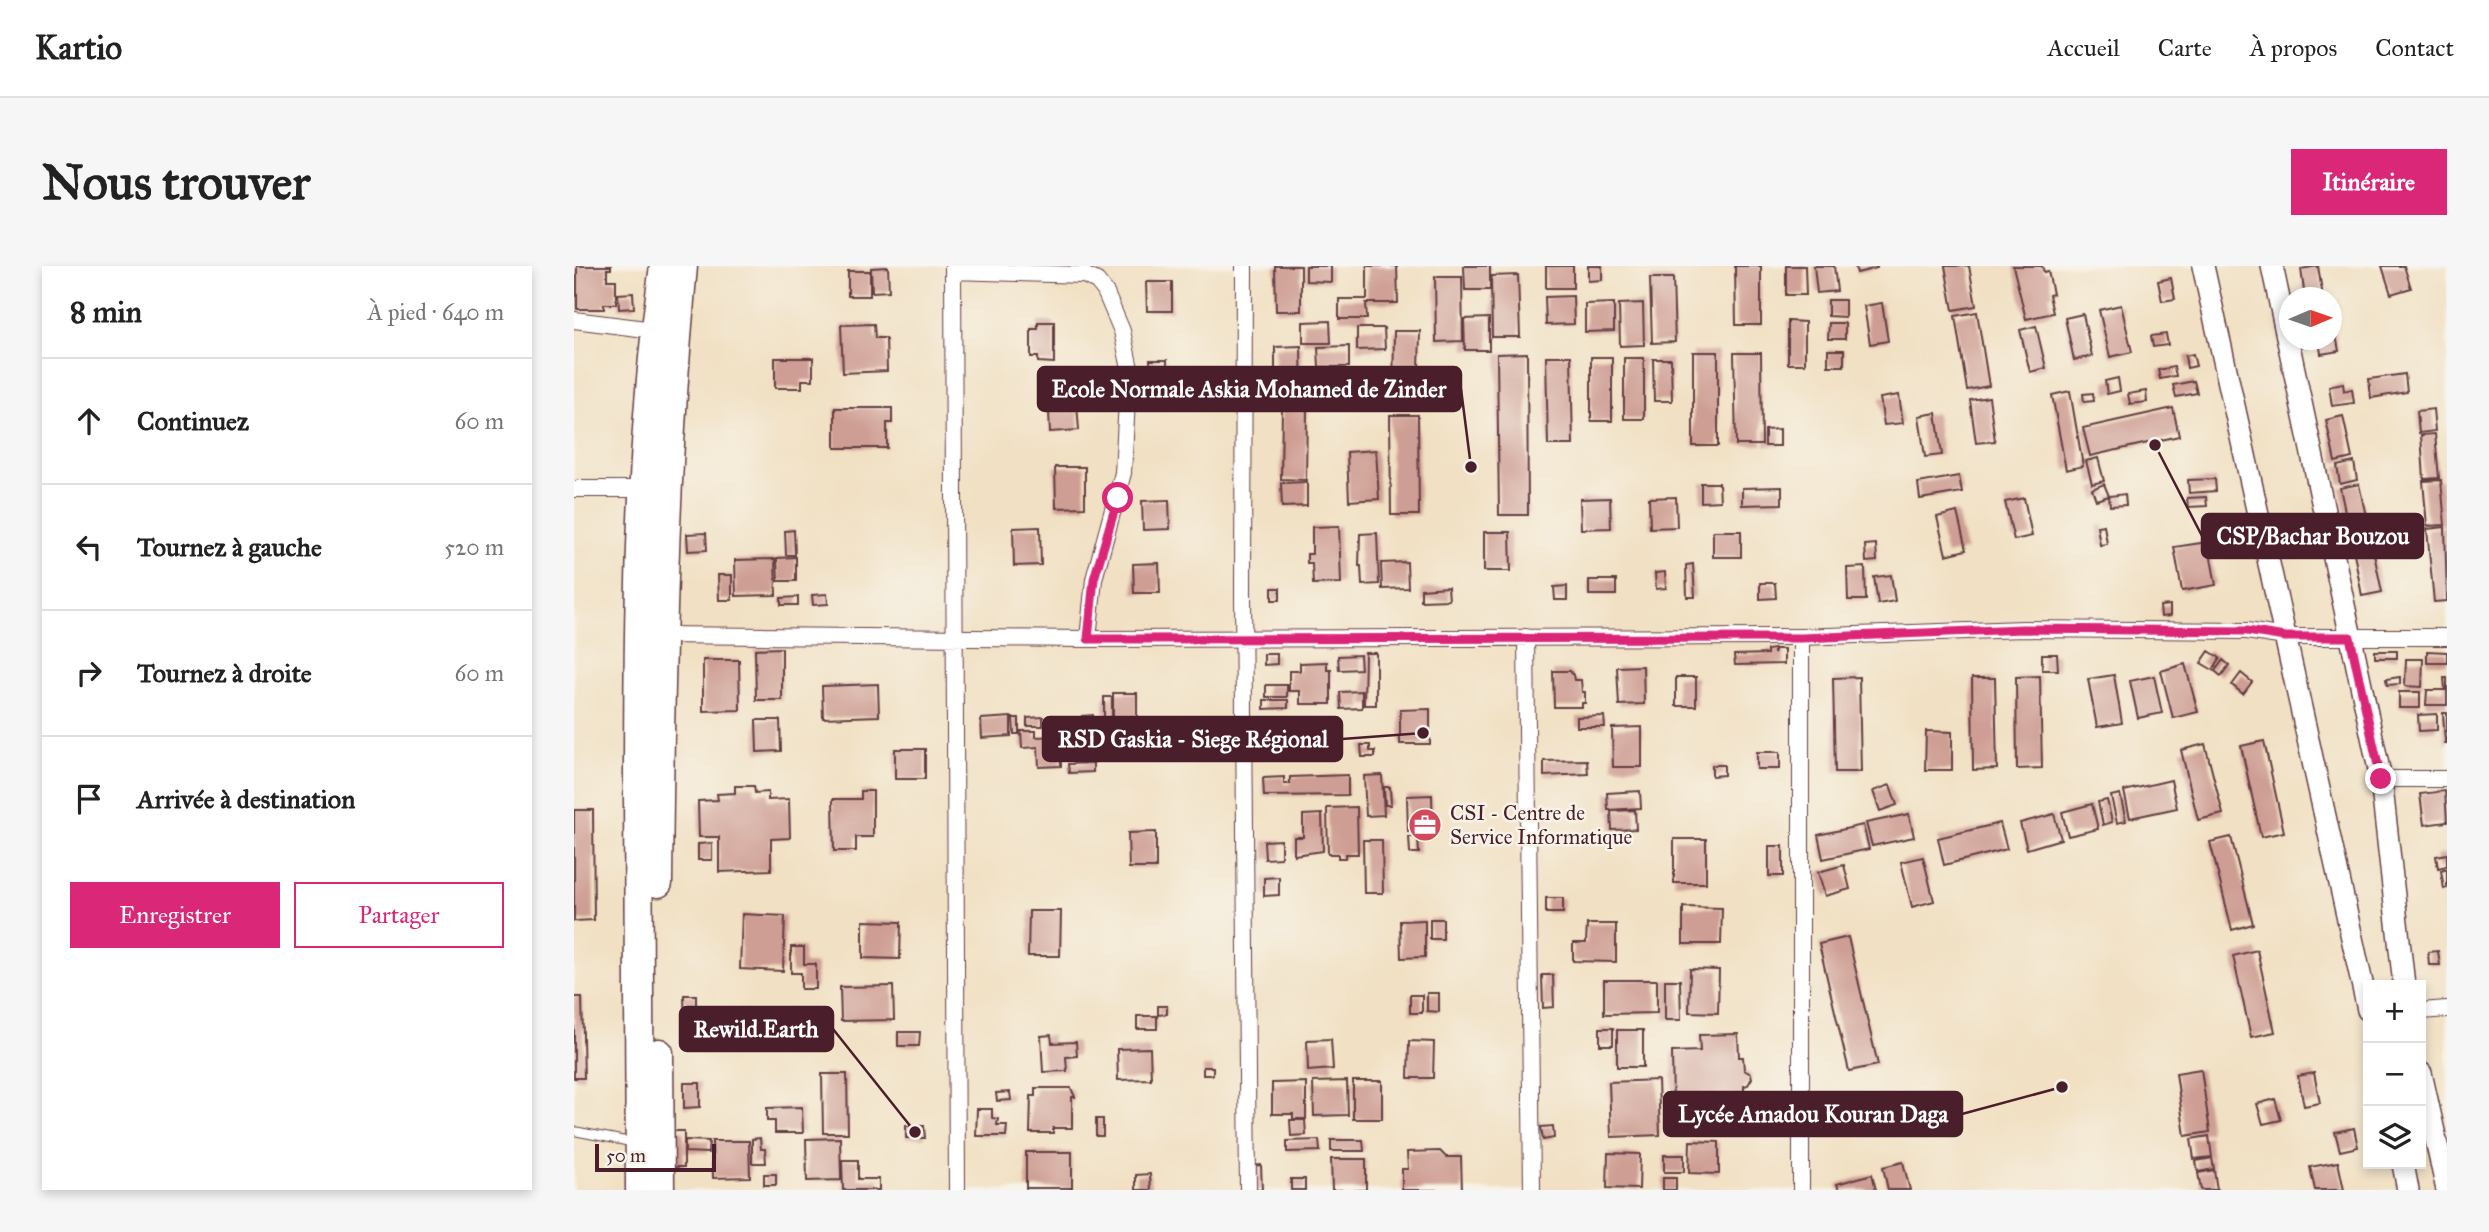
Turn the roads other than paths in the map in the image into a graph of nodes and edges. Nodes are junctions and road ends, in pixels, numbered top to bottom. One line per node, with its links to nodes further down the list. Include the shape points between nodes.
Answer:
1 (664, 266): 8 (highway)
2 (683, 266): 8 (highway)
3 (1244, 266): 12 (street)
4 (2203, 266): 14 (street)
5 (2272, 266): 15 (street)
6 (953, 268): 18 (street); 19 (street, via 1083,275 1105,291 1122,331 1129,364 1123,473 1094,579)
7 (574, 320): 8 (street)
8 (666, 331): 10 (highway); 11 (highway, via 666,497)
9 (574, 489): 10 (street)
10 (643, 489): 11 (highway)
11 (650, 635): 18 (street); 28 (highway, via 658,897)
12 (1243, 637): 13 (street); 19 (street); 33 (street)
13 (1526, 637): 17 (street); 34 (street)
14 (2285, 637): 15 (street); 17 (street, via 2247,631 2023,629); 23 (street)
15 (2350, 637): 16 (street); 20 (street)
16 (2447, 637)
17 (1801, 638): 35 (street)
18 (955, 639): 19 (street); 32 (street)
19 (1088, 639)
20 (2381, 779): 21 (street); 22 (street)
21 (2447, 779)
22 (2403, 980)
23 (2363, 988)
24 (2447, 1009): 25 (street)
25 (2426, 1011)
26 (2426, 1096): 37 (street)
27 (574, 1131): 28 (lane)
28 (650, 1144): 30 (highway); 31 (highway)
29 (2404, 1169): 36 (street)
30 (640, 1190)
31 (660, 1190)
32 (957, 1190)
33 (1248, 1190)
34 (1532, 1190)
35 (1801, 1190)
36 (2408, 1190)
37 (2447, 1190)

